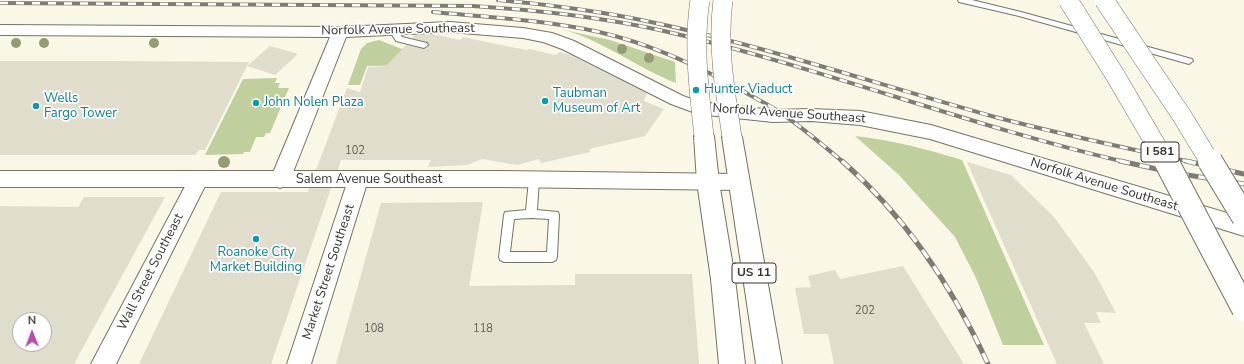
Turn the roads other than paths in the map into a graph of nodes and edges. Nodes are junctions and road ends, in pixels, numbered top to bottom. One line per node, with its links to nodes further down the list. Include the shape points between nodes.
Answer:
1 (700, 0): 16 (main road, US 11, bridge, via 697,27 698,65)
2 (723, 0): 17 (main road, US 11, bridge, via 720,47)
3 (962, 0): 10 (lane)
4 (1068, 0): 21 (main road, I 581, bridge, via 1136,108)
5 (1104, 0): 19 (main road, I 581, bridge, via 1182,116)
6 (0, 30): 8 (street, Norfolk Avenue Southeast)
7 (394, 30): 8 (street, Norfolk Avenue Southeast); 9 (lane, via 398,39); 20 (street, Norfolk Avenue Southeast, via 450,27 546,37 568,45 664,94 698,108 773,116 860,118 895,124 931,132)
8 (340, 32): 13 (street)
9 (424, 45)
10 (1189, 61)
11 (0, 179): 12 (main road, Salem Avenue Southeast)
12 (198, 180): 13 (main road, Salem Avenue Southeast); 22 (street, Wall Street Southeast)
13 (280, 180): 14 (main road, Salem Avenue Southeast)
14 (358, 180): 15 (main road, Salem Avenue Southeast); 23 (street, Market Street Southeast)
15 (534, 180): 16 (main road, Salem Avenue Southeast); 18 (lane)
16 (708, 182): 17 (main road, Salem Avenue Southeast); 24 (main road, US 11, via 723,279)
17 (738, 182): 25 (main road, US 11)
18 (531, 214): 18 (lane, via 509,215 504,257 552,257 554,215)
19 (1244, 217)
20 (1244, 228)
21 (1244, 309)
22 (103, 364)
23 (299, 364)
24 (732, 364)
25 (769, 364)

